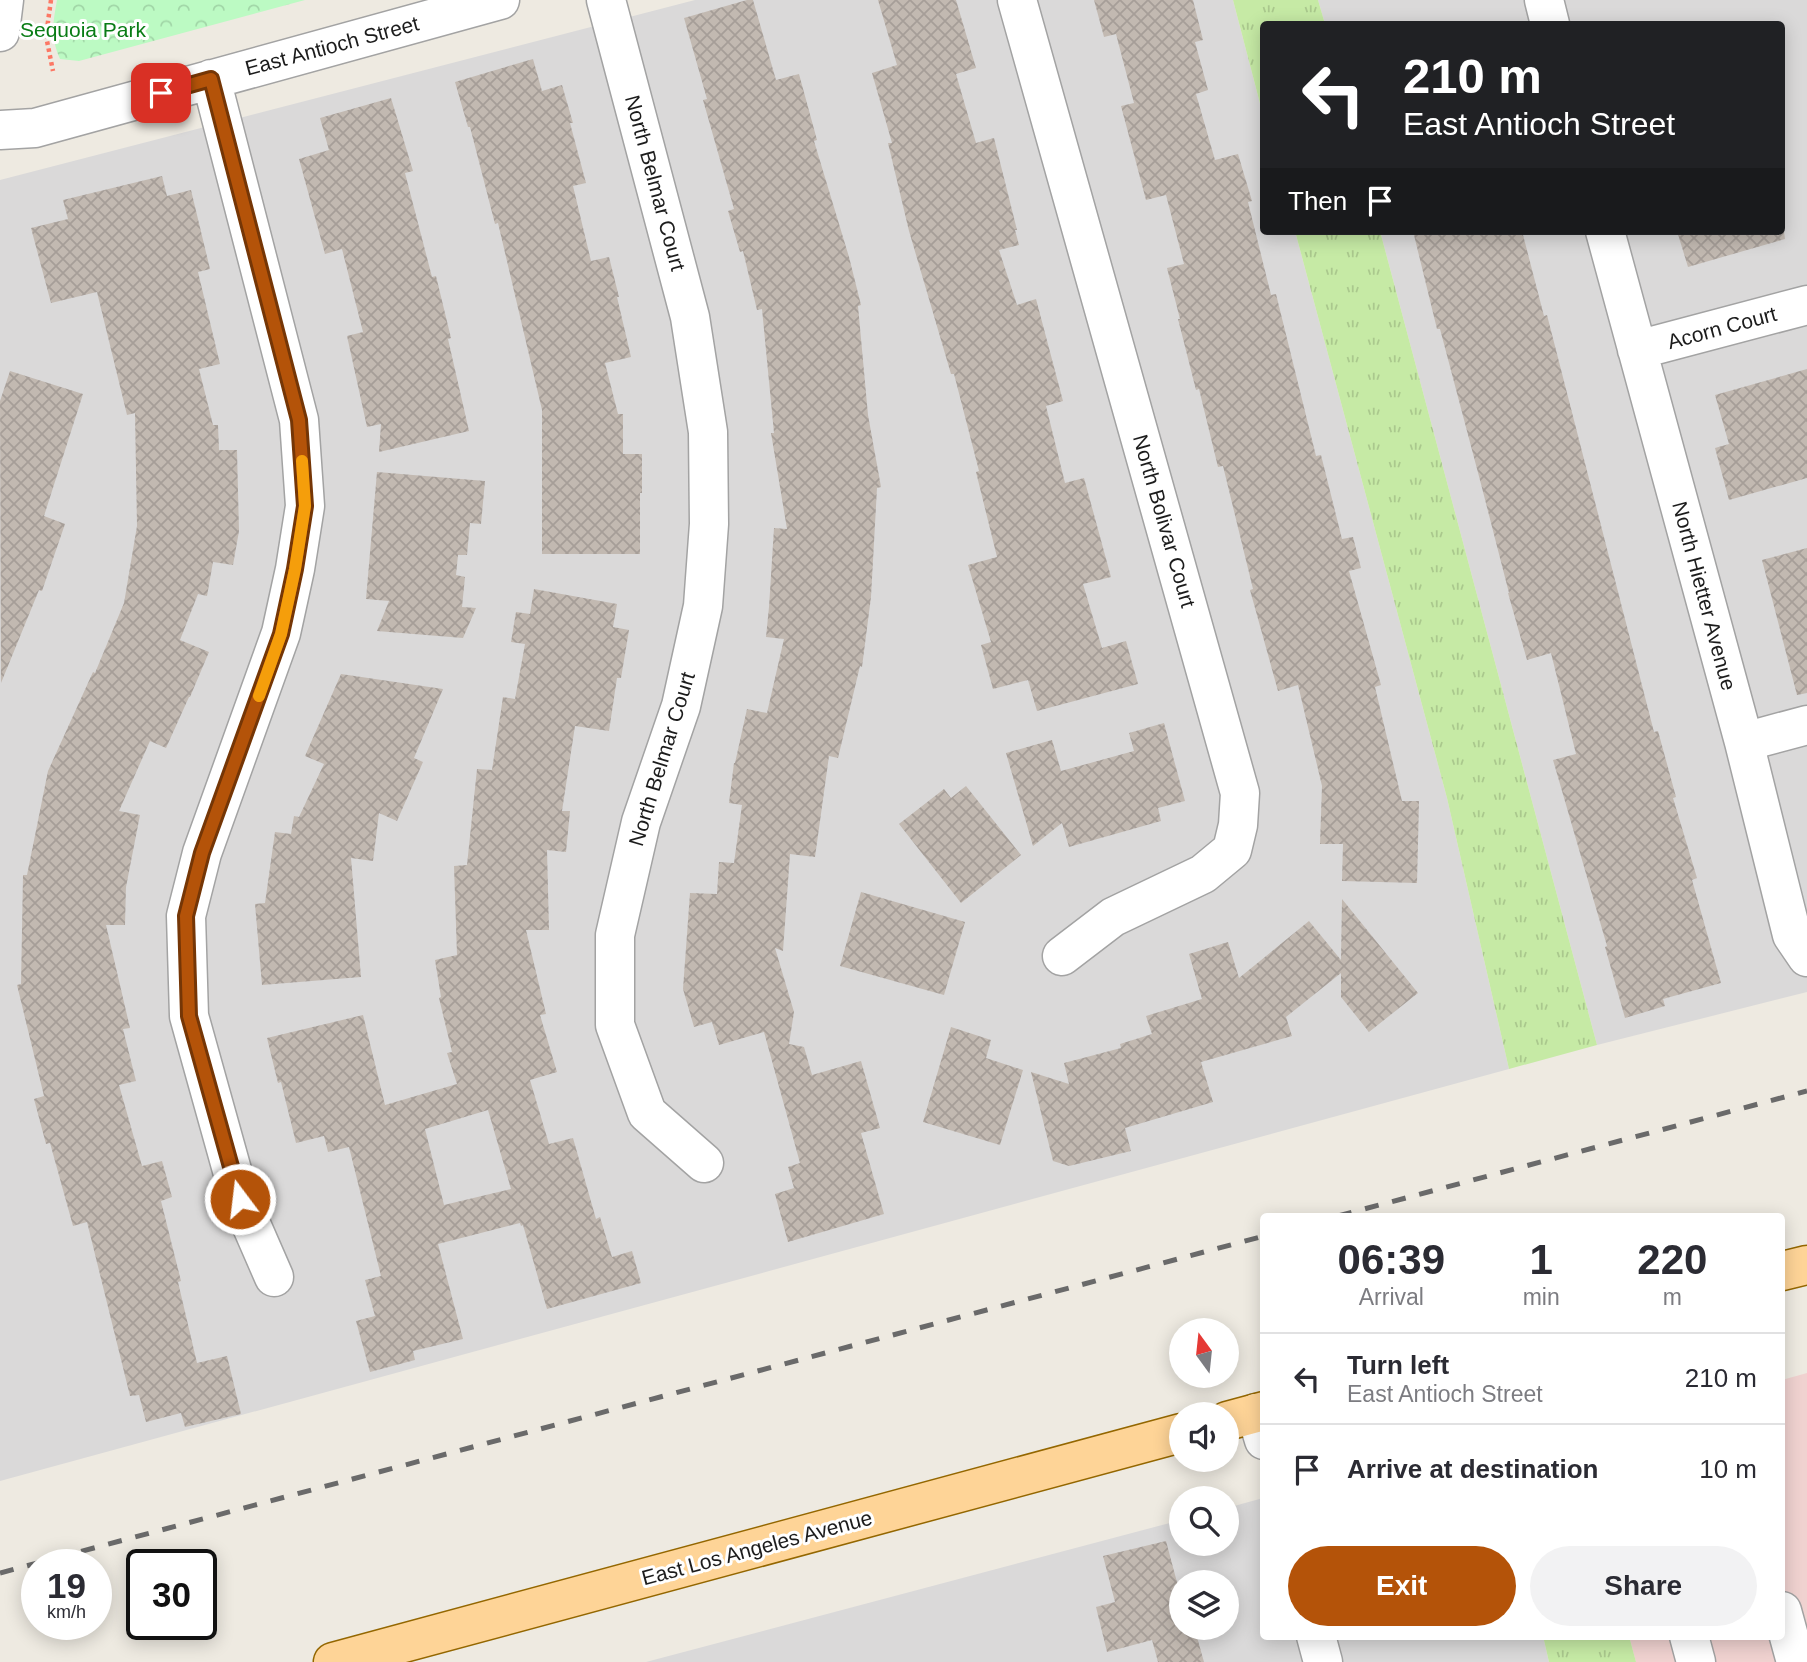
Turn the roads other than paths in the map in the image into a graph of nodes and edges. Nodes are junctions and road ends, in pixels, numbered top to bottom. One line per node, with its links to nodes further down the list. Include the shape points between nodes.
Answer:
1 (4, 0): 7 (street)
2 (500, 0): 8 (street, East Antioch Street)
3 (606, 0): 17 (street, North Belmar Court, via 690,317 708,432 709,524 703,606 681,706 640,822 615,935 615,1025 647,1113)
4 (1017, 0): 15 (street, North Bolivar Court, via 1240,793 1232,850 1203,874 1114,917)
5 (1544, 0): 6 (street)
6 (1549, 21)
7 (0, 32)
8 (211, 79): 9 (street, East Antioch Street, via 35,128); 20 (street, via 299,420 305,506 281,634 202,853 186,916 189,1016 240,1199)
9 (0, 130)
10 (1606, 235): 12 (street, North Hietter Avenue)
11 (1807, 305): 12 (street, Acorn Court)
12 (1637, 350): 14 (street, North Hietter Avenue)
13 (1807, 724): 14 (street)
14 (1744, 742): 16 (street, North Hietter Avenue, via 1792,935)
15 (1062, 956)
16 (1807, 957)
17 (704, 1163)
18 (1807, 1265): 19 (main road)
19 (1785, 1270)
20 (274, 1277)
21 (1169, 1436): 25 (main road, East Los Angeles Avenue)
22 (1785, 1622): 28 (street)
23 (1317, 1640): 26 (street)
24 (1690, 1640): 27 (street)
25 (333, 1662)
26 (1323, 1662)
27 (1696, 1662)
28 (1796, 1662)

